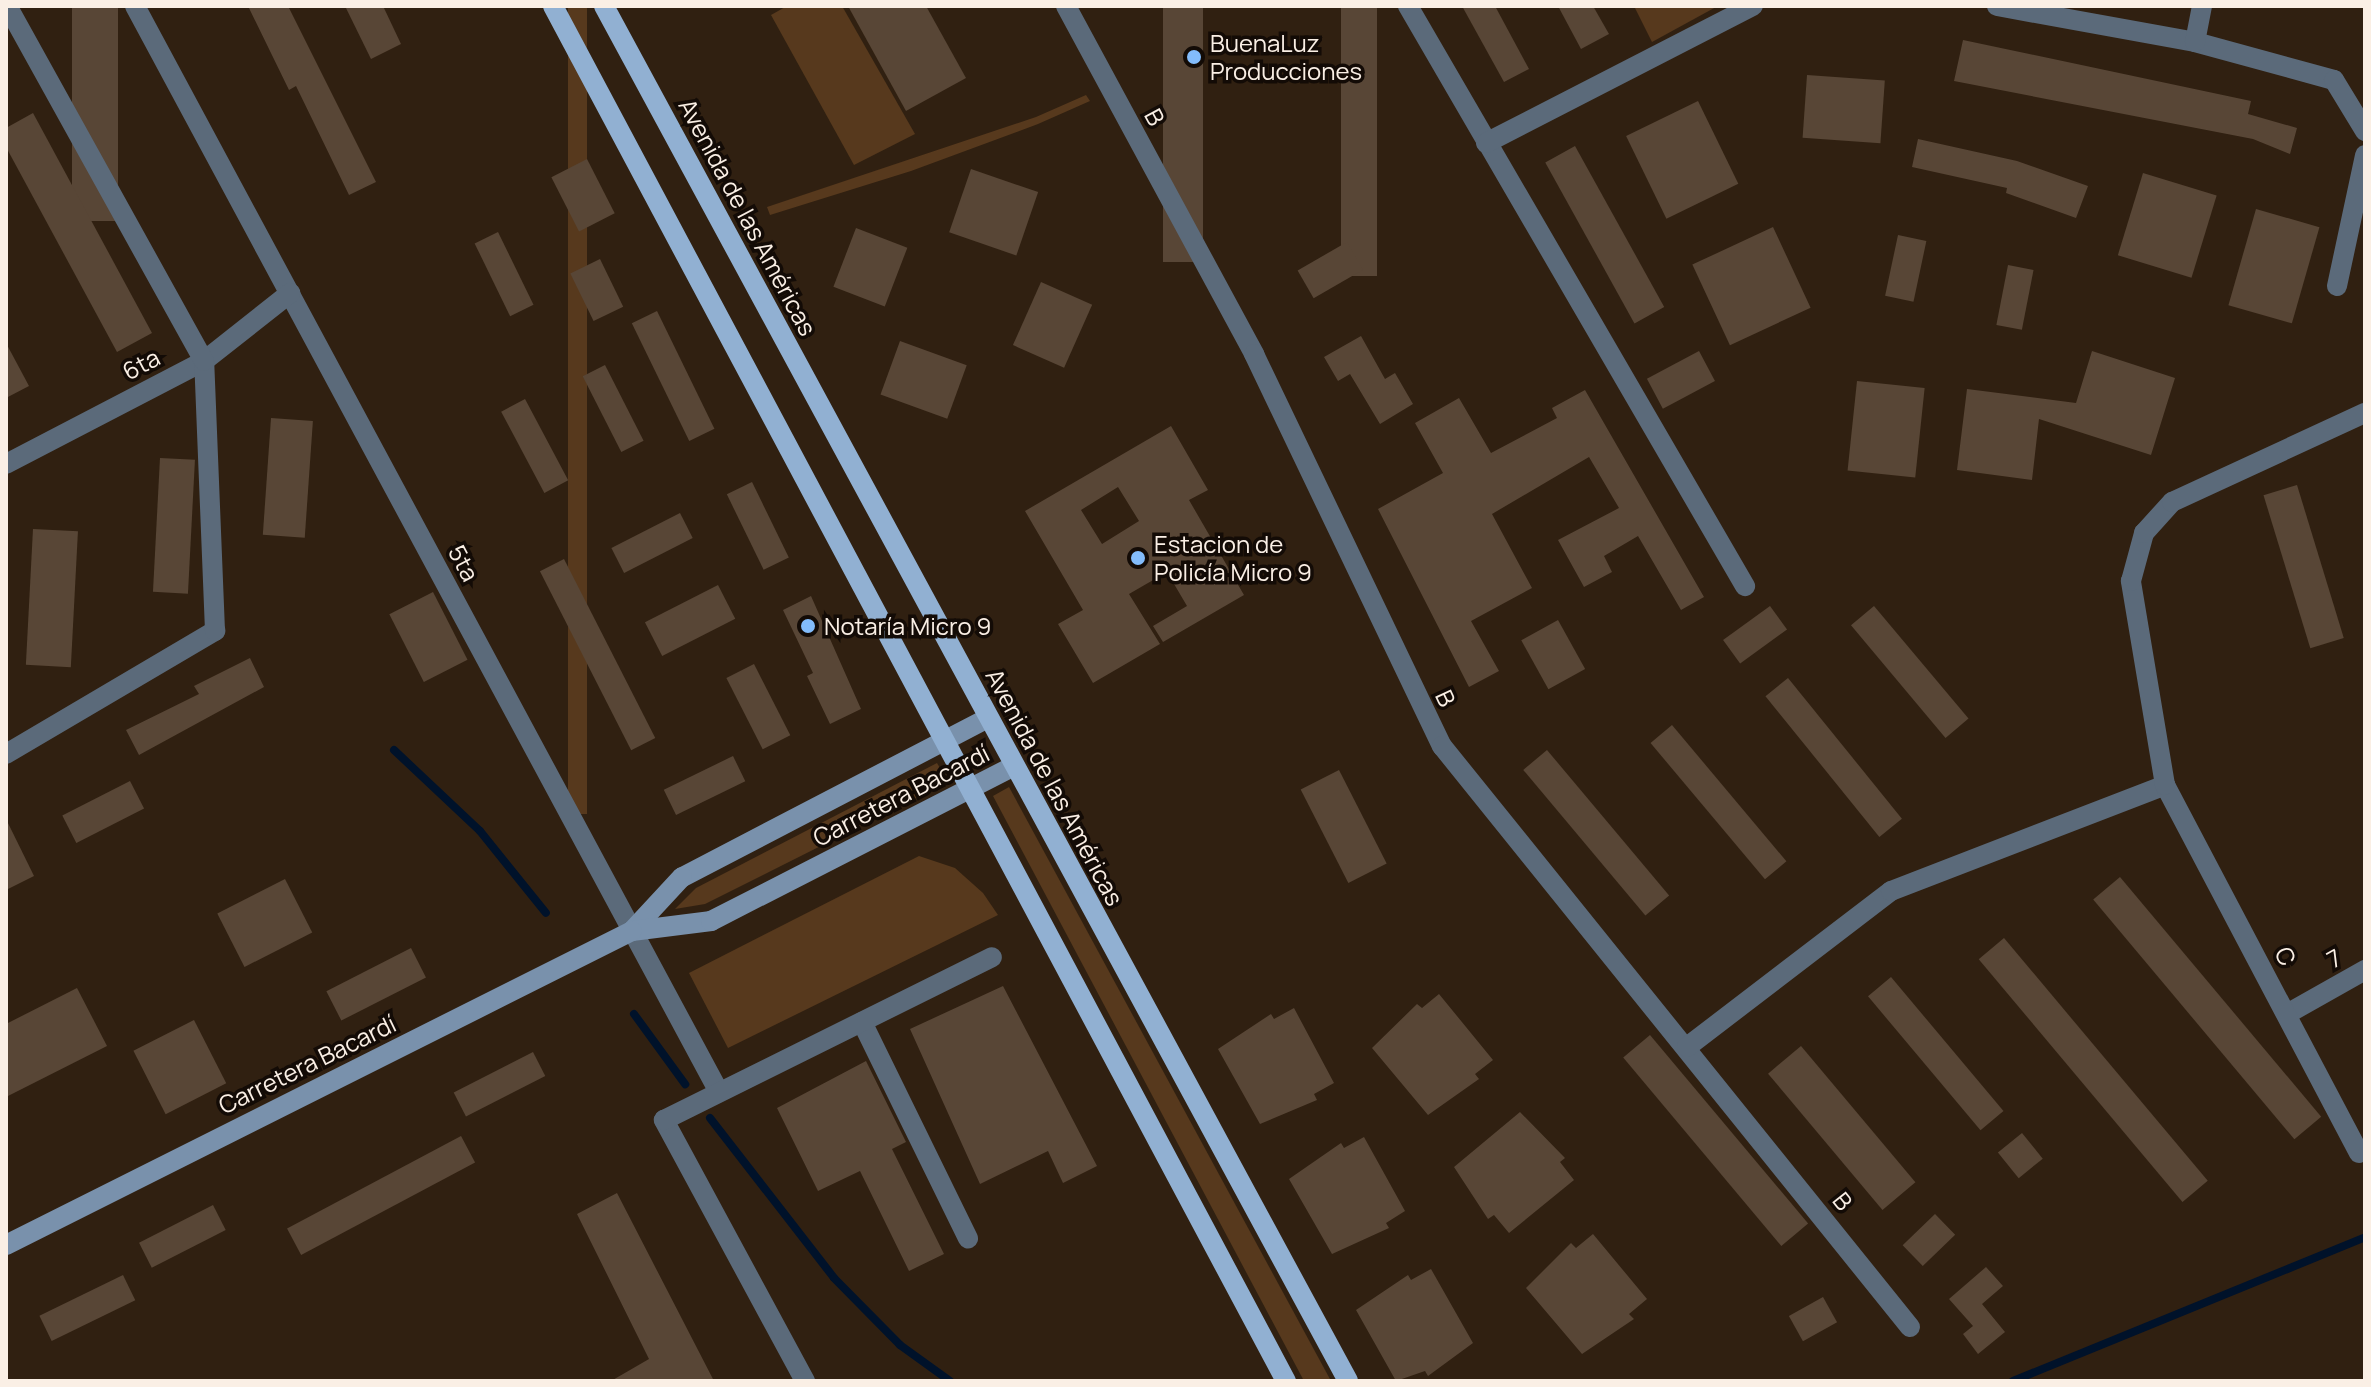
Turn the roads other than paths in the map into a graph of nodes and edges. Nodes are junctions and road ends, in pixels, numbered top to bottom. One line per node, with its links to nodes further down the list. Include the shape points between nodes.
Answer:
1 (7, 6): 16 (street)
2 (135, 6): 15 (street, 5ta)
3 (553, 6): 21 (main road)
4 (604, 6): 20 (main road, Avenida de las Américas)
5 (1066, 6): 31 (street, B, via 1254,354 1431,729)
6 (1408, 6): 12 (street)
7 (1753, 6): 12 (street)
8 (1997, 6): 10 (street)
9 (2202, 6): 10 (street)
10 (2195, 42): 11 (street, via 2334,80)
11 (2365, 131)
12 (1486, 143): 19 (street)
13 (2365, 155): 14 (street)
14 (2337, 286)
15 (290, 293): 16 (street, 6ta); 26 (street, 5ta)
16 (204, 361): 18 (street, 6ta); 22 (street, via 215,631)
17 (2365, 413): 24 (street, C, via 2172,502 2144,533 2131,581)
18 (6, 464)
19 (1745, 586)
20 (988, 718): 21 (main road, Carretera Bacardí); 23 (main road, Avenida de las Américas)
21 (943, 741): 25 (main road); 26 (main road, Carretera Bacardí, via 682,877)
22 (6, 754)
23 (1014, 766): 25 (main road, Carretera Bacardí); 39 (main road, Avenida de las Américas)
24 (2165, 785): 29 (street, C); 31 (street, via 1891,891)
25 (971, 789): 26 (main road, Carretera Bacardí, via 711,921); 38 (main road)
26 (632, 931): 32 (street, 5ta); 35 (main road, Carretera Bacardí)
27 (992, 957): 30 (street)
28 (2365, 970): 29 (street, 7)
29 (2287, 1014): 33 (street, C)
30 (862, 1022): 32 (street); 34 (street)
31 (1687, 1047): 36 (street, B)
32 (718, 1090): 37 (street, via 664,1120)
33 (2359, 1153)
34 (968, 1238)
35 (6, 1245)
36 (1910, 1327)
37 (805, 1381)
38 (1286, 1381)
39 (1348, 1381)

